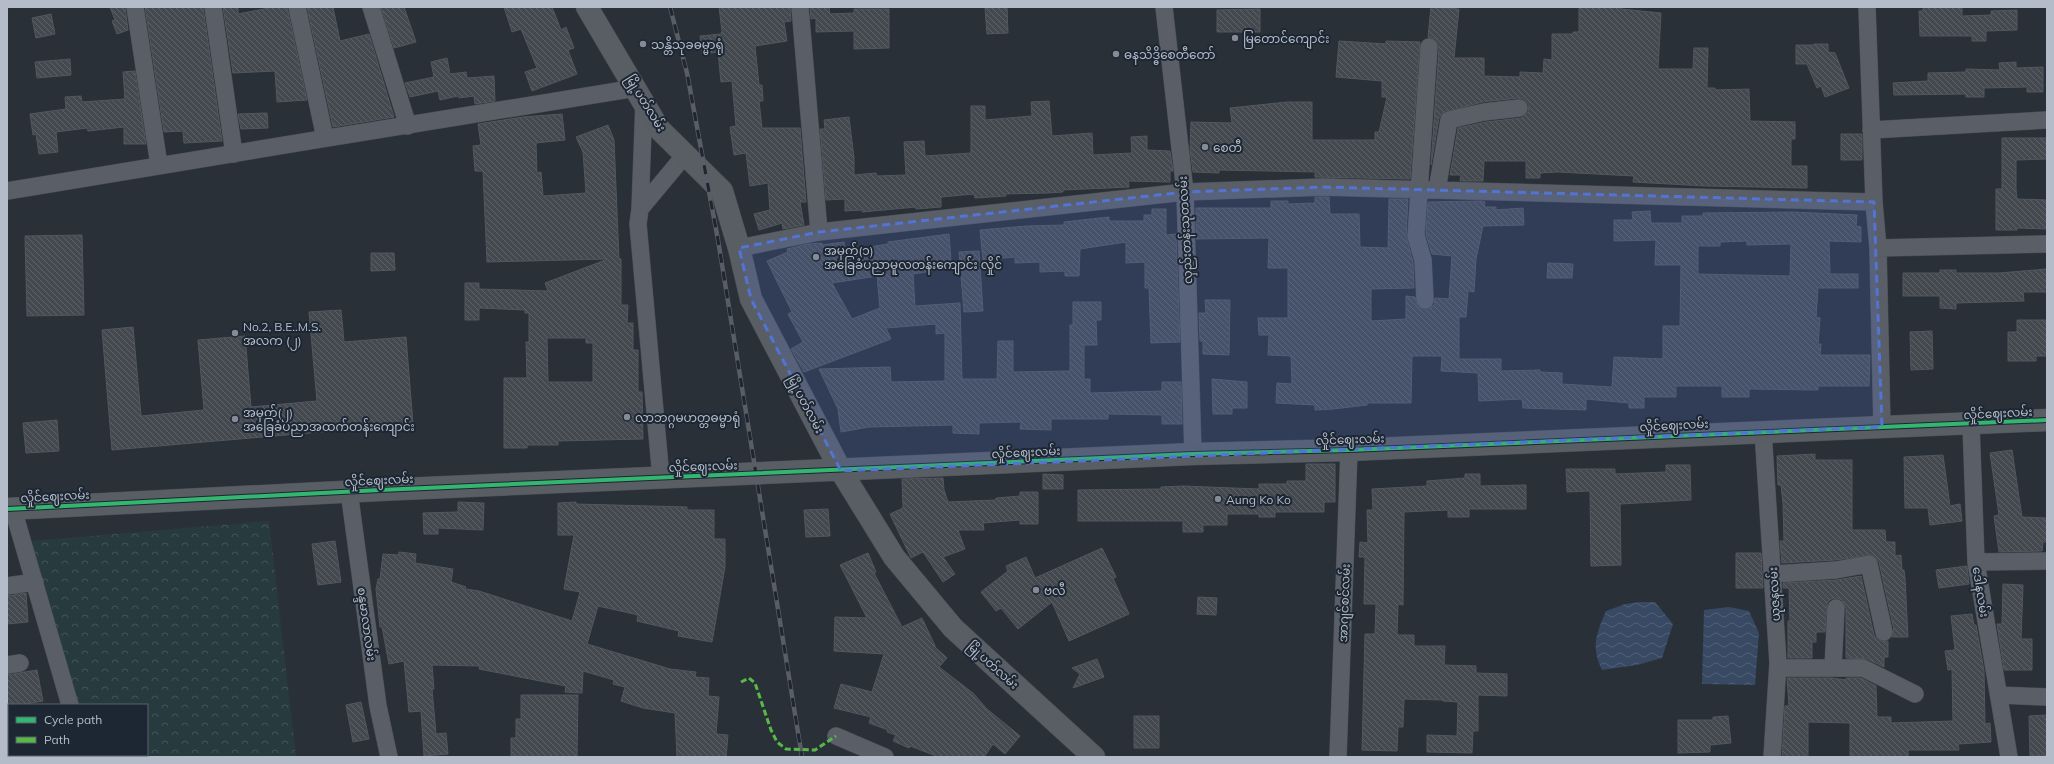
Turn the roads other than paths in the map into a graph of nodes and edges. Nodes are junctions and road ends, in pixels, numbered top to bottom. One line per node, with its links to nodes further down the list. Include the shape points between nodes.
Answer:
1 (135, 7): 18 (street)
2 (213, 7): 16 (street)
3 (297, 7): 15 (street)
4 (371, 7): 13 (street)
5 (587, 7): 10 (street, မြို့ပတ်လမ်း)
6 (800, 7): 25 (street)
7 (1164, 7): 22 (street, လှည်းတန်းသုတလမ်း)
8 (1867, 7): 14 (street)
9 (1430, 48): 19 (street)
10 (640, 95): 13 (street); 17 (street, မြို့ပတ်လမ်း, via 659,128); 24 (street)
11 (1519, 108): 20 (street, via 1449,120)
12 (2047, 120): 14 (street)
13 (408, 126): 15 (street)
14 (1871, 130): 23 (street)
15 (325, 138): 16 (street)
16 (234, 154): 18 (street)
17 (685, 155): 24 (street); 27 (street, မြို့ပတ်လမ်း, via 722,191)
18 (159, 165): 21 (street)
19 (1419, 189): 20 (street); 22 (street, via 1323,186); 29 (street, via 1416,236 1423,260)
20 (1437, 190): 23 (street)
21 (7, 191)
22 (1185, 192): 25 (street); 35 (street, လှည်းတန်းသုတလမ်း)
23 (1874, 202): 28 (street)
24 (640, 209): 37 (street, via 638,224)
25 (819, 232): 27 (street)
26 (2047, 244): 28 (street)
27 (739, 248): 36 (street, မြို့ပတ်လမ်း, via 751,299)
28 (1878, 248): 32 (street)
29 (1424, 300)
30 (2047, 420): 31 (street, လှိုင်ဈေးလမ်း)
31 (1971, 424): 32 (street, လှိုင်ဈေးလမ်း); 41 (street, ဒေါနလမ်း)
32 (1882, 427): 33 (street, လှိုင်ဈေးလမ်း)
33 (1763, 431): 34 (street, လှိုင်ဈေးလမ်း); 42 (street, ယုဇနလမ်း)
34 (1349, 450): 35 (street, လှိုင်ဈေးလမ်း); 57 (street, အာဂျင်စင်လမ်း)
35 (1193, 454): 36 (street, လှိုင်ဈေးလမ်း)
36 (841, 471): 37 (street, လှိုင်ဈေးလမ်း); 56 (street, မြို့ပတ်လမ်း, via 894,557 953,628)
37 (661, 478): 38 (street, လှိုင်ဈေးလမ်း)
38 (349, 491): 39 (street, လှိုင်ဈေးလမ်း); 54 (street, စန္ဒမာလာလမ်း, via 378,706)
39 (10, 509): 43 (street)
40 (2047, 561): 41 (street)
41 (1976, 562): 50 (street, ဒေါနလမ်း)
42 (1773, 574): 46 (street, via 1836,570 1869,564); 47 (street, ယုဇနလမ်း)
43 (35, 582): 44 (street); 52 (street)
44 (7, 586)
45 (1836, 608): 48 (street)
46 (1884, 632)
47 (1778, 668): 48 (street); 58 (street, ယုဇနလမ်း)
48 (1833, 668): 49 (street, via 1862,668)
49 (1915, 694)
50 (1999, 696): 51 (street); 59 (street, ဒေါနလမ်း)
51 (2047, 696)
52 (69, 704)
53 (836, 736): 55 (street)
54 (389, 757)
55 (885, 757)
56 (1094, 757)
57 (1338, 757)
58 (1772, 757)
59 (2009, 757)

